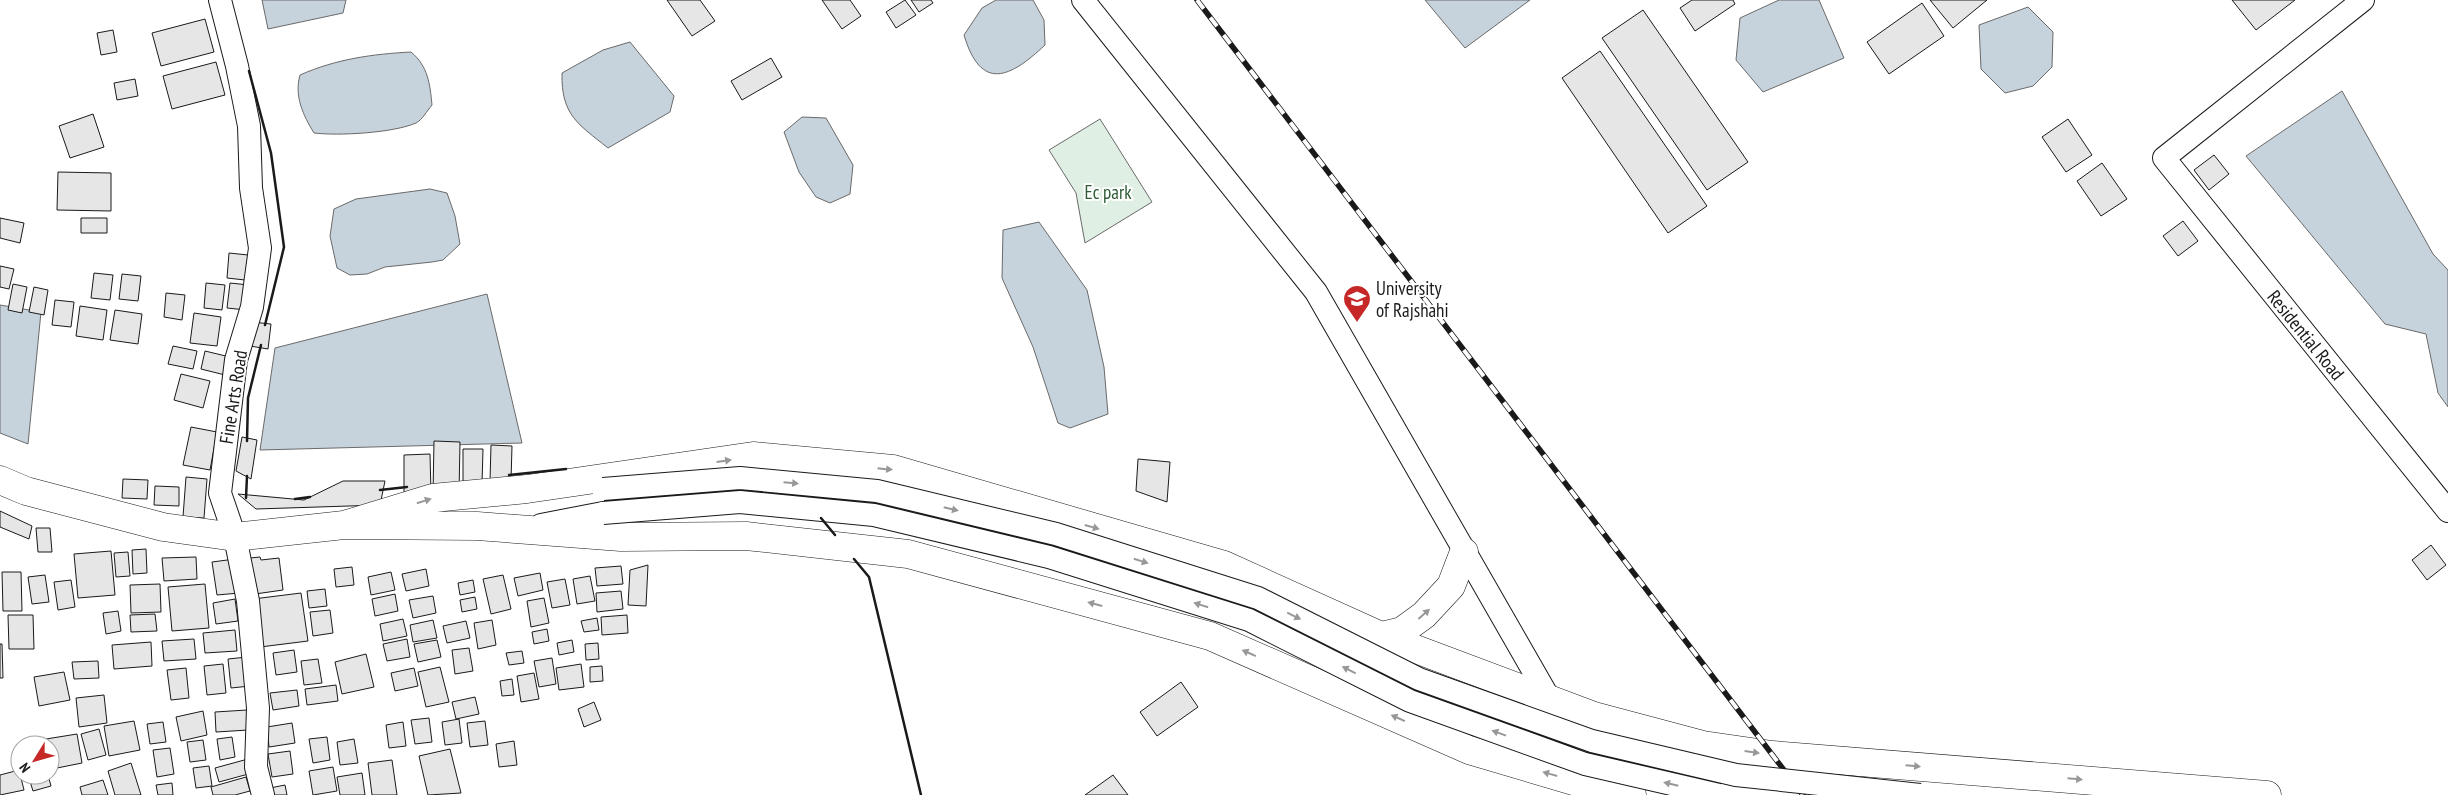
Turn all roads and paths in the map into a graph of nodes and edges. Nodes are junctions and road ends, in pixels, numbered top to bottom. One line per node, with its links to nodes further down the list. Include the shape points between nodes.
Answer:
1 (220, 0): 9 (street, Fine Arts Road, via 249,126 251,188 260,248 252,307 236,360 220,493)
2 (1083, 0): 10 (street, via 1316,292)
3 (2363, 0): 6 (street, Residential Road, via 2164,158)
4 (0, 480): 9 (main road, via 26,491 163,526)
5 (526, 489): 7 (main road, one-way to 5, via 433,498); 11 (main road, one-way to 11, via 753,456 893,469 1224,565); 17 (street, one-way to 17, bridge, via 603,489 740,478 878,491 1056,534 1258,598 1419,679 1592,741 1736,775)
6 (2448, 511)
7 (344, 525): 8 (main road); 9 (main road)
8 (525, 528): 13 (main road, one-way to 8, via 1469,750 1210,636 908,554 746,536 621,537); 16 (street, one-way to 8, bridge, via 1576,761 1410,701 1249,620 1049,557 874,514 740,502 603,513)
9 (235, 537): 14 (street, Fine Arts Road, via 248,601 258,708 256,767)
10 (1464, 552): 11 (main road, one-way to 10, via 1402,631 1424,615 1451,586); 12 (street)
11 (1382, 636): 12 (main road)
12 (1550, 700): 13 (street); 18 (main road, one-way to 18, via 1594,716 1703,745 1762,753)
13 (1599, 791): 15 (main road)
14 (263, 795)
15 (1632, 795)
16 (1718, 795)
17 (1920, 795)
18 (2267, 795)

